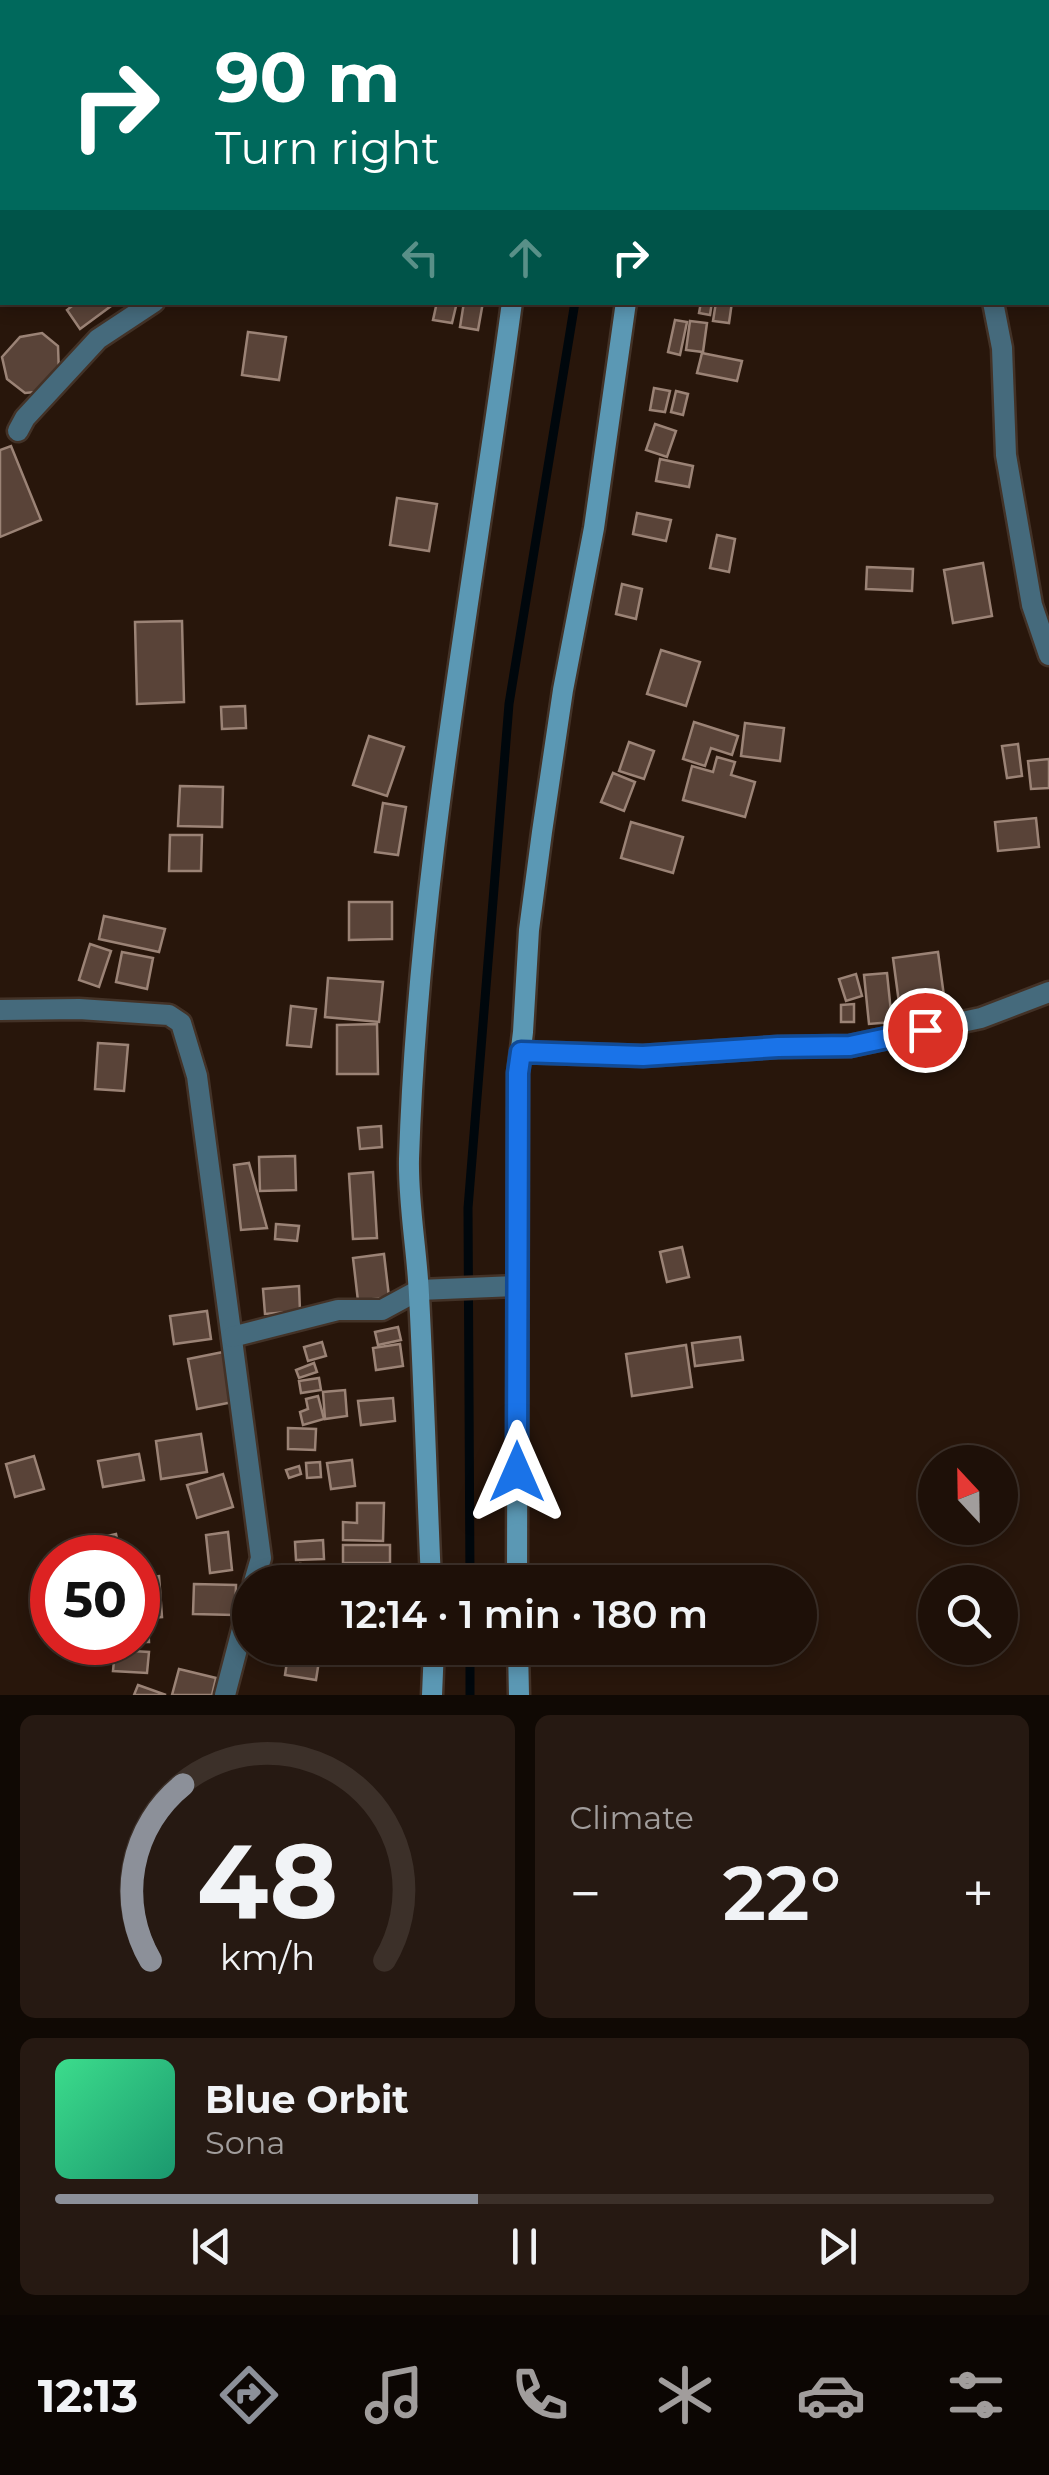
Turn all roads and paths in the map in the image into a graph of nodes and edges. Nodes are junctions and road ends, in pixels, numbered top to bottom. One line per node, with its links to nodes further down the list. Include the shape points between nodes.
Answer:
1 (149, 305): 5 (street, via 98,339)
2 (512, 305): 11 (main road, via 441,782 420,972 409,1164)
3 (626, 305): 9 (main road, via 542,832)
4 (994, 305): 6 (street, via 1006,455 1032,604)
5 (18, 431)
6 (1049, 655)
7 (1049, 992): 9 (street, via 981,1018 850,1046 643,1056)
8 (0, 1010): 12 (street, via 169,1015 180,1023 197,1076)
9 (521, 1052): 10 (main road)
10 (517, 1286): 11 (street); 15 (main road)
11 (419, 1290): 12 (street, via 382,1310 338,1310); 14 (main road)
12 (232, 1337): 13 (street)
13 (259, 1565)
14 (431, 1565)
15 (517, 1565)
16 (233, 1665): 19 (street)
17 (433, 1665): 20 (main road)
18 (518, 1665): 21 (main road)
19 (225, 1695)
20 (432, 1695)
21 (519, 1695)

